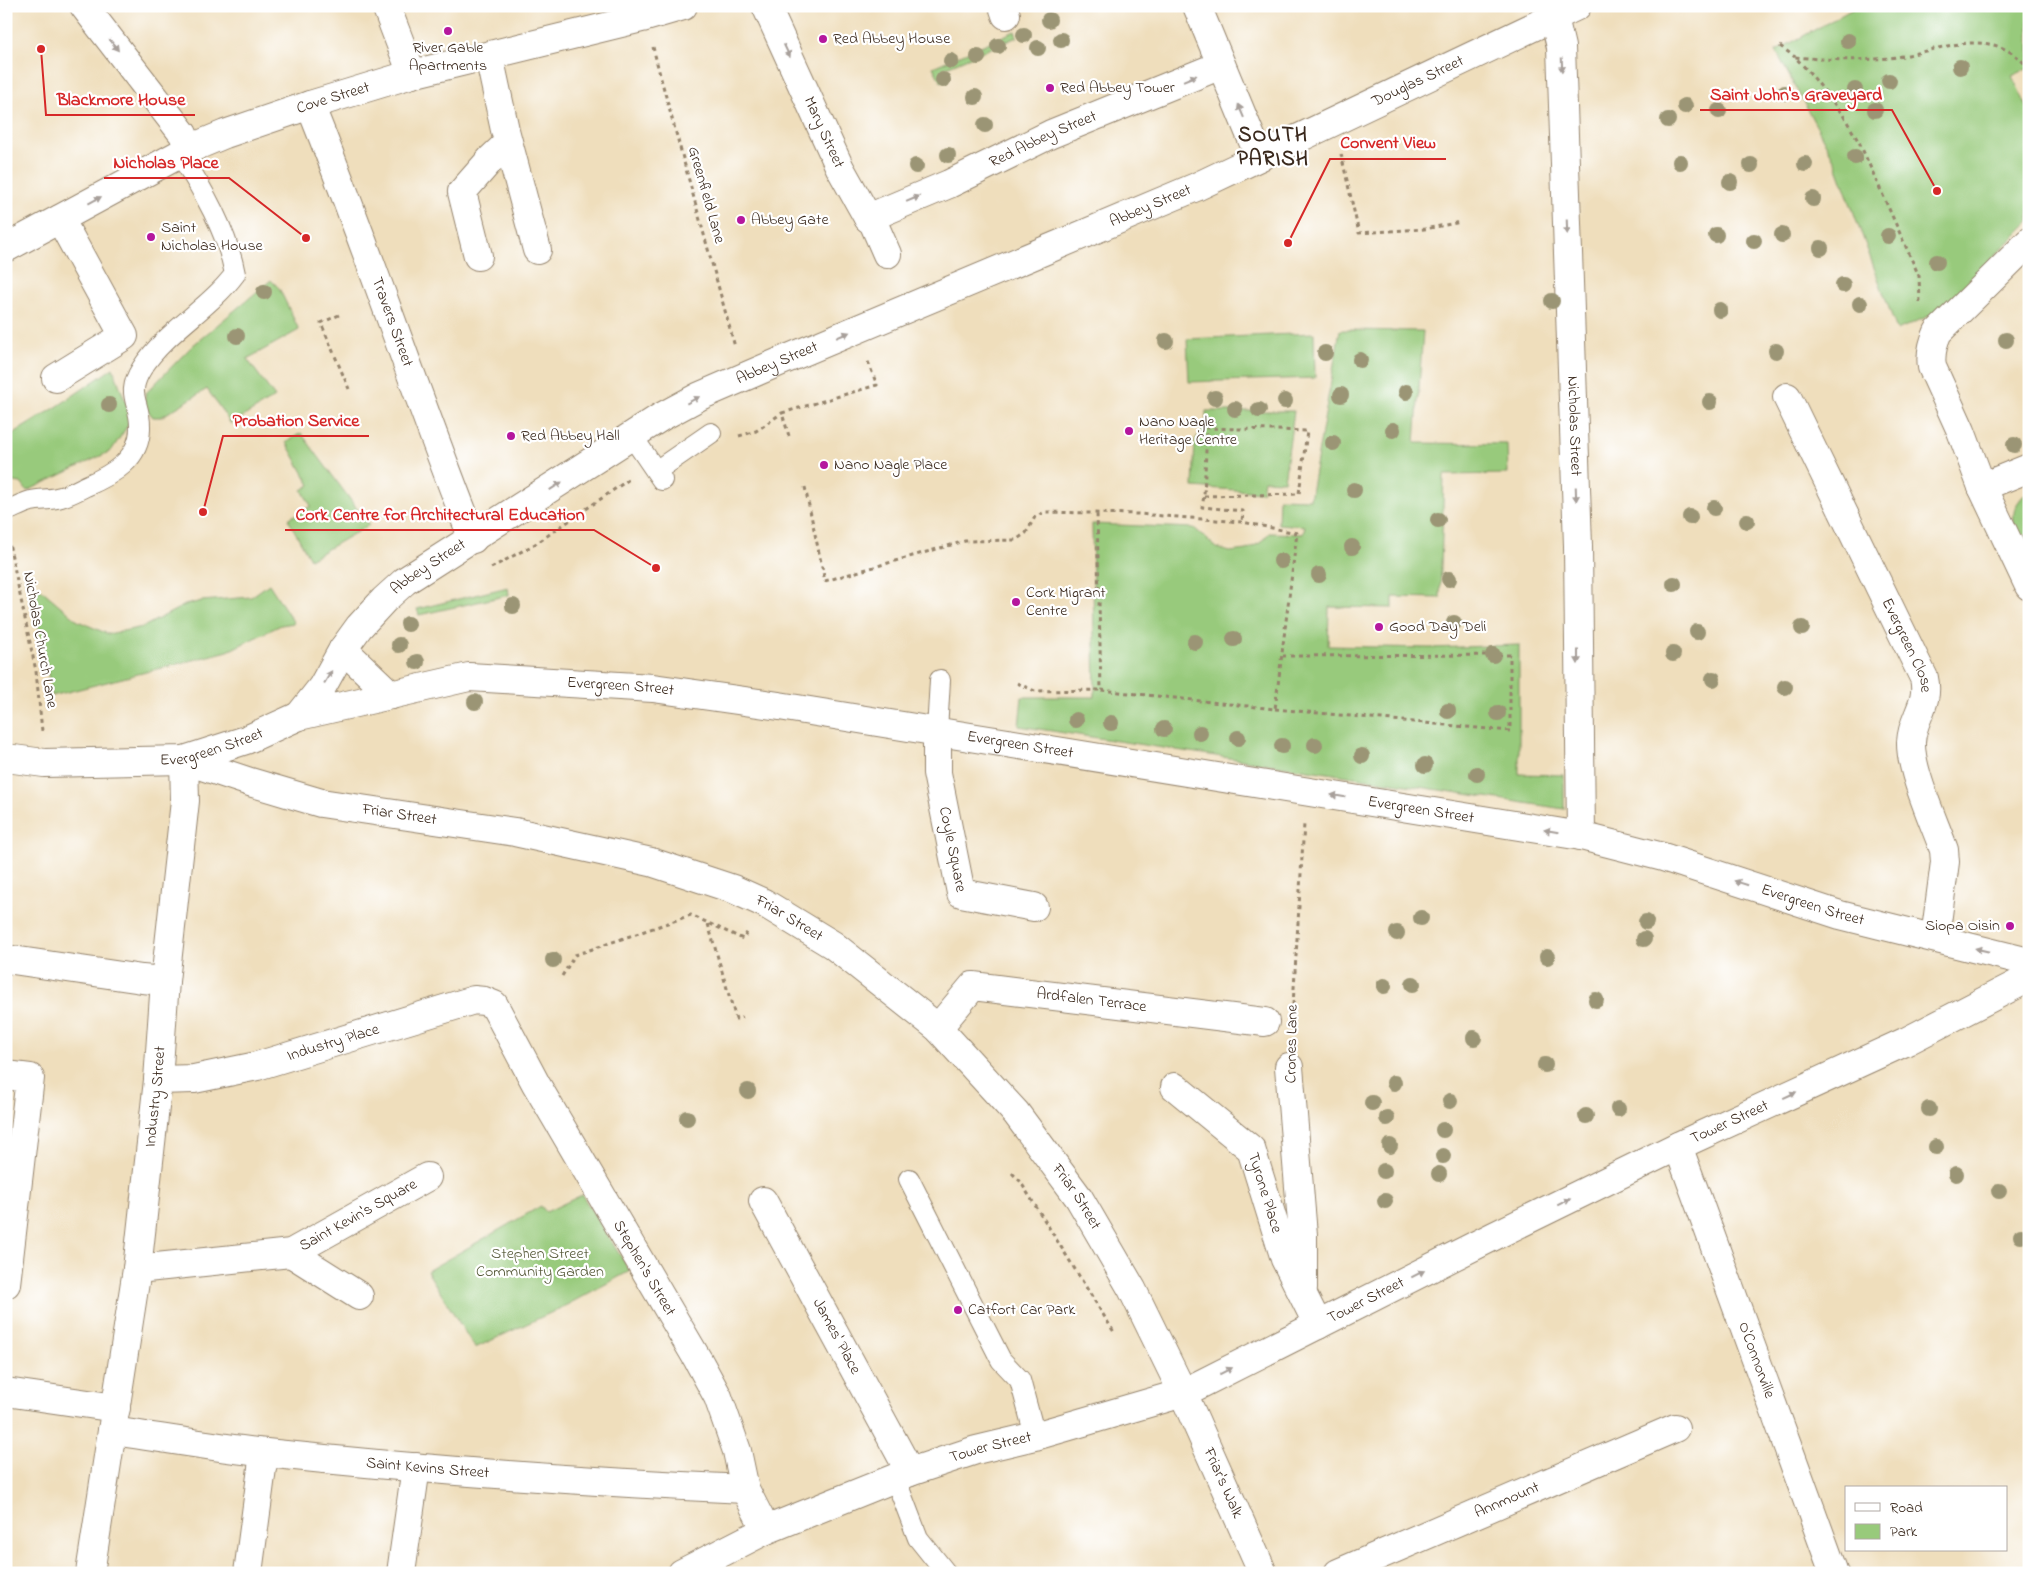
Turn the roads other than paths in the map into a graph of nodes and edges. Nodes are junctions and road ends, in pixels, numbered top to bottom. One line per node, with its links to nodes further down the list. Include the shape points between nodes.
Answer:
1 (84, 6): 12 (street, one-way to 12, via 182,134)
2 (386, 6): 9 (street)
3 (683, 6): 7 (street, Cove Street)
4 (766, 6): 14 (street, Mary Street, one-way to 14, via 840,168)
5 (1197, 6): 8 (street)
6 (1565, 12): 13 (street, Douglas Street); 37 (street, Nicholas Street, one-way to 37, via 1561,47 1578,546)
7 (489, 56): 9 (street, Cove Street); 11 (street)
8 (1222, 65): 13 (street, one-way to 8); 14 (street, Red Abbey Street, one-way to 8, via 1052,134)
9 (412, 74): 10 (street, Cove Street)
10 (310, 105): 12 (street, Cove Street, via 225,134); 28 (street, Travers Street)
11 (508, 143): 18 (street); 20 (street, via 462,192)
12 (185, 152): 15 (street, Cove Street, one-way to 12); 27 (lane, via 233,259 236,274 225,288 164,342 143,367 136,379 133,398 140,437 122,466 62,497 30,502)
13 (1259, 156): 24 (street, Abbey Street, one-way to 13, via 700,396 1196,188)
14 (868, 218): 19 (street, Mary Street)
15 (60, 219): 17 (street, Cove Street); 21 (street, via 124,336)
16 (2029, 242): 26 (street, via 1938,332 1934,343 1932,367)
17 (6, 248)
18 (537, 250)
19 (888, 254)
20 (478, 256)
21 (56, 378)
22 (1787, 397): 39 (street, Evergreen Close, via 1924,678 1927,690 1911,742 1914,766 1944,850)
23 (711, 433): 24 (lane, via 659,475)
24 (632, 436): 28 (street, Abbey Street, one-way to 24)
25 (2029, 468): 26 (street)
26 (1982, 487): 29 (street)
27 (6, 511)
28 (473, 539): 30 (street, Abbey Street, via 398,588 359,627)
29 (2029, 586)
30 (343, 649): 32 (street); 33 (street, Abbey Street, one-way to 30, via 322,687)
31 (940, 680): 34 (lane)
32 (391, 695): 33 (street, Evergreen Street); 34 (street, Evergreen Street, via 469,677 654,688)
33 (299, 716): 36 (street, Evergreen Street, via 246,740)
34 (937, 731): 37 (street, Evergreen Street, one-way to 34); 38 (street, Coyle Square, via 937,773 961,893)
35 (6, 758): 36 (street, Evergreen Street, via 44,763)
36 (184, 760): 43 (street, Industry Street, via 185,801); 46 (street, Friar Street, via 321,803 516,832 651,862 733,889 764,903 833,945)
37 (1581, 836): 39 (street, Evergreen Street, one-way to 37, via 1840,915 1663,857)
38 (1034, 907)
39 (1935, 938): 41 (street, Evergreen Street, one-way to 39)
40 (6, 959): 43 (street)
41 (2029, 962)
42 (2029, 978): 51 (street, Tower Street, one-way to 42, via 1907,1041)
43 (165, 981): 49 (street, Industry Street)
44 (500, 1015): 49 (street, Industry Place, via 494,1005 474,1000 257,1066 194,1079); 69 (street, Stephen's Street, via 536,1084 718,1397 737,1451)
45 (1265, 1022): 46 (street, Ardfalen Terrace, via 973,986)
46 (938, 1028): 62 (street, Friar Street, via 1016,1113 1079,1198 1132,1289)
47 (1289, 1067): 59 (street, Crones Lane, via 1303,1235)
48 (6, 1075): 57 (street, via 30,1078)
49 (158, 1080): 56 (street, Industry Street)
50 (1175, 1087): 59 (street, Tyrone Place, via 1251,1149 1285,1259)
51 (1678, 1146): 60 (street, Tower Street, one-way to 51); 78 (street, O'Connorville)
52 (427, 1177): 55 (street, Saint Kevin's Square)
53 (909, 1179): 65 (lane, via 1001,1360 1020,1380)
54 (763, 1201): 68 (street, James' Place)
55 (291, 1253): 56 (street, Saint Kevin's Square); 58 (street, Saint Kevin's Square)
56 (137, 1269): 63 (street, Industry Street)
57 (6, 1284)
58 (359, 1296)
59 (1303, 1298): 60 (street, Tyrone Place)
60 (1318, 1325): 62 (street, Tower Street, one-way to 60)
61 (6, 1392): 63 (street, Saint Kevins Street)
62 (1183, 1393): 65 (street, Tower Street); 76 (street, Friar's Walk)
63 (114, 1419): 66 (street, Saint Kevins Street); 71 (street, Industry Street)
64 (1674, 1428): 77 (street, Annmount)
65 (1035, 1436): 68 (street, Tower Street, via 976,1450)
66 (264, 1453): 67 (street, Saint Kevins Street); 72 (street)
67 (416, 1467): 69 (street, Saint Kevins Street); 73 (street)
68 (902, 1475): 70 (street, Tower Street); 75 (lane, via 918,1538)
69 (745, 1489): 70 (street, Stephen's Street)
70 (766, 1530): 74 (street, Tower Street)
71 (90, 1573)
72 (248, 1573)
73 (400, 1573)
74 (682, 1573)
75 (946, 1573)
76 (1263, 1573)
77 (1338, 1573)
78 (1834, 1573)

